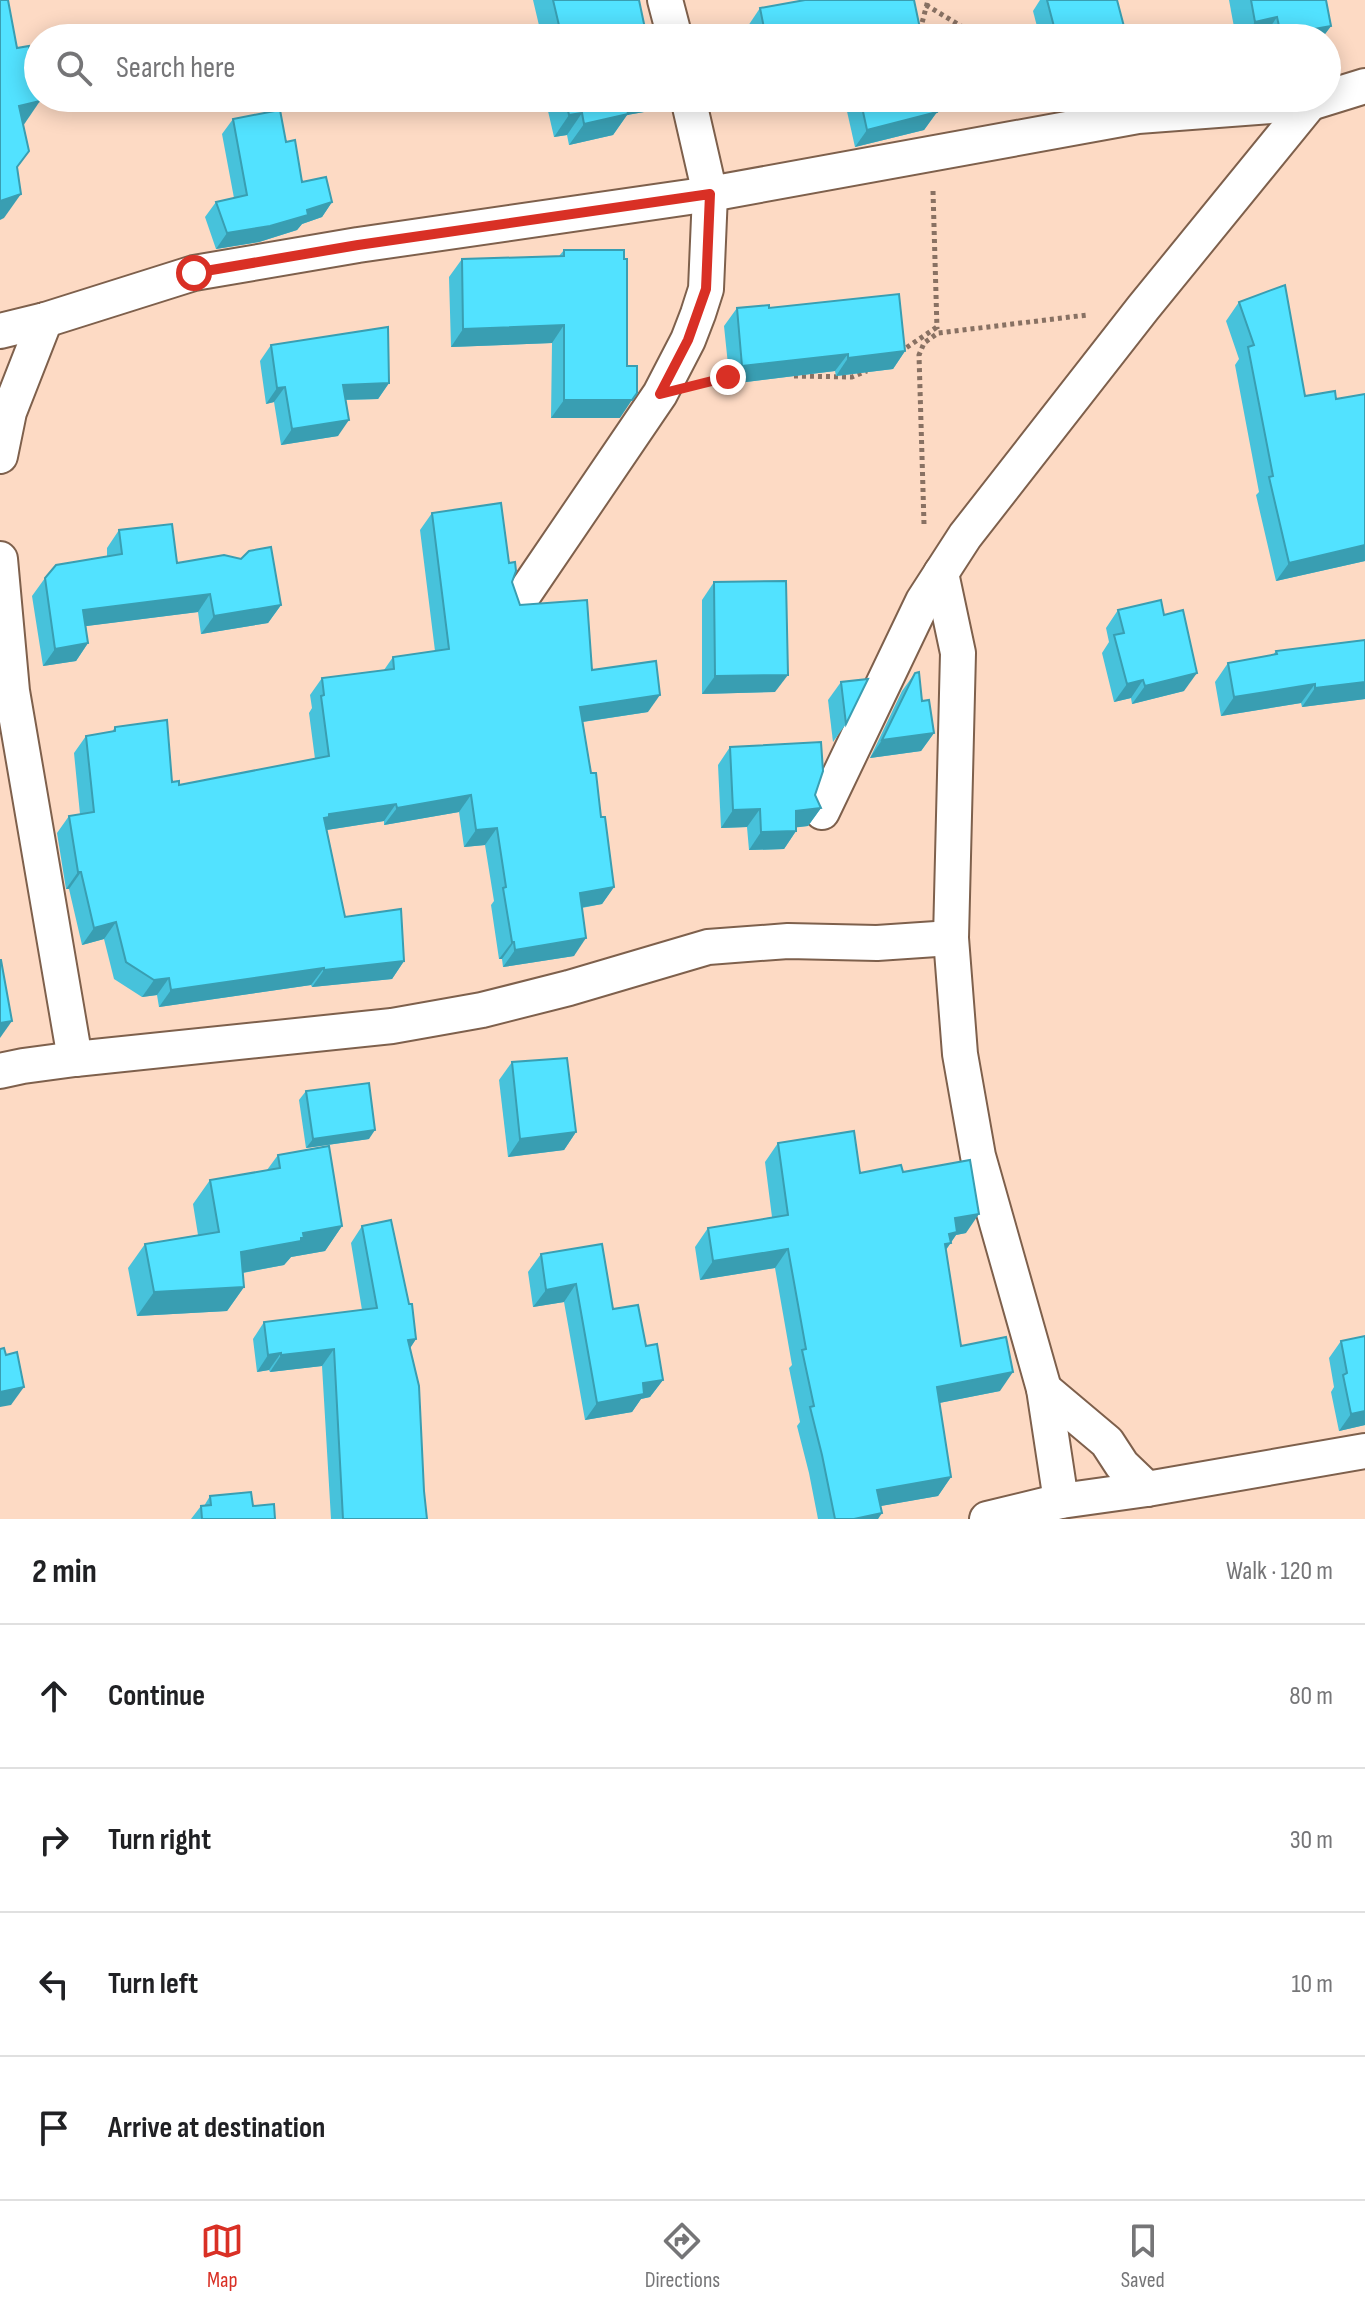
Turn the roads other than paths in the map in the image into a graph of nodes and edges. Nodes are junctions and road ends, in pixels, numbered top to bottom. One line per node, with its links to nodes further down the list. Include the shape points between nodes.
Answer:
1 (665, 0): 2 (street)
2 (671, 24)
3 (1365, 86): 4 (street)
4 (1341, 93)
5 (691, 112): 8 (street)
6 (1191, 112): 8 (street, via 1138,116)
7 (1303, 112): 13 (street, via 1143,308)
8 (710, 194): 9 (street, via 194,273); 14 (street, via 706,289 688,340 660,394)
9 (45, 320): 10 (street); 11 (street, via 9,412)
10 (0, 331)
11 (0, 456)
12 (0, 559): 17 (street, via 12,691)
13 (941, 573): 15 (street); 16 (street, via 958,653)
14 (520, 600)
15 (822, 812)
16 (951, 938): 17 (street, via 708,947 482,1010 392,1026); 19 (street, via 960,1054 978,1156)
17 (75, 1059): 18 (street)
18 (0, 1071)
19 (1044, 1389): 21 (street, via 1107,1442); 22 (street)
20 (1365, 1451): 21 (street)
21 (1147, 1489): 22 (street)
22 (1061, 1501): 23 (street)
23 (987, 1519)

